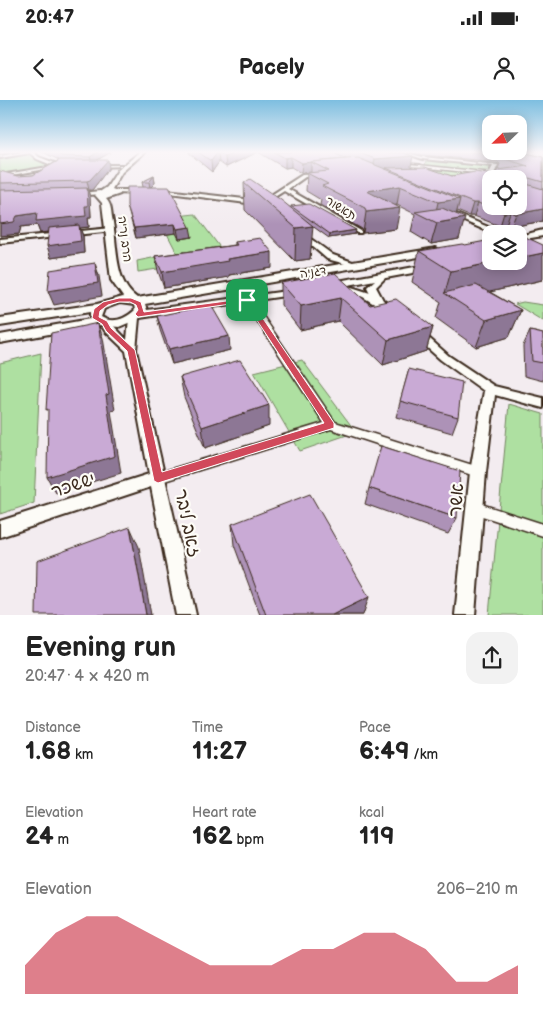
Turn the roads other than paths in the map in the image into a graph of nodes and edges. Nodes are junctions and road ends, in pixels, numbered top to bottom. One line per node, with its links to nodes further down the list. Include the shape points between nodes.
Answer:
1 (116, 176): 4 (street, הרב נריה)
2 (304, 176): 3 (street, תאשור)
3 (285, 189): 7 (street, תאשור); 15 (street, תאשור)
4 (114, 192): 6 (street, הרב נריה); 6 (street); 7 (street, via 177,192)
5 (64, 195): 6 (street)
6 (102, 196): 13 (street, הרב נריה)
7 (262, 203): 8 (street)
8 (270, 209)
9 (446, 211): 10 (street)
10 (472, 223): 12 (street); 14 (street)
11 (292, 227): 22 (street, via 330,257)
12 (482, 227)
13 (111, 230): 19 (street); 25 (street, הרב נריה)
14 (482, 230)
15 (359, 232)
16 (543, 232): 17 (street)
17 (527, 235)
18 (527, 240): 20 (street)
19 (0, 241)
20 (540, 245)
21 (445, 250): 22 (street, דגניה)
22 (356, 265): 29 (street, דגניה)
23 (438, 266): 24 (street, דגניה)
24 (383, 276): 26 (street, דגניה); 28 (street, via 371,286)
25 (116, 280): 29 (street, הרב נריה); 30 (street, הרב נריה)
26 (335, 285): 27 (street, דגניה); 28 (street, via 358,290)
27 (247, 300): 31 (street, דגניה); 38 (street)
28 (379, 300): 36 (street, via 445,358)
29 (133, 301): 30 (street, דגניה, via 119,300); 31 (street, הרב נריה, via 141,307)
30 (102, 305): 32 (street); 33 (street, via 95,314)
31 (136, 316): 33 (street, via 121,322); 35 (street, זאב ליבר)
32 (0, 322)
33 (102, 322): 34 (street); 35 (street)
34 (0, 339)
35 (131, 350): 40 (street, זאב ליבר)
36 (490, 389): 37 (street); 39 (street, אשר)
37 (543, 403)
38 (331, 425): 39 (street); 40 (street)
39 (478, 472): 41 (street, אשר)
40 (158, 478): 42 (street, יששכר); 44 (street, זאב ליבר)
41 (475, 508): 43 (street); 45 (street, אשר)
42 (0, 529)
43 (543, 530)
44 (186, 615)
45 (465, 615)

